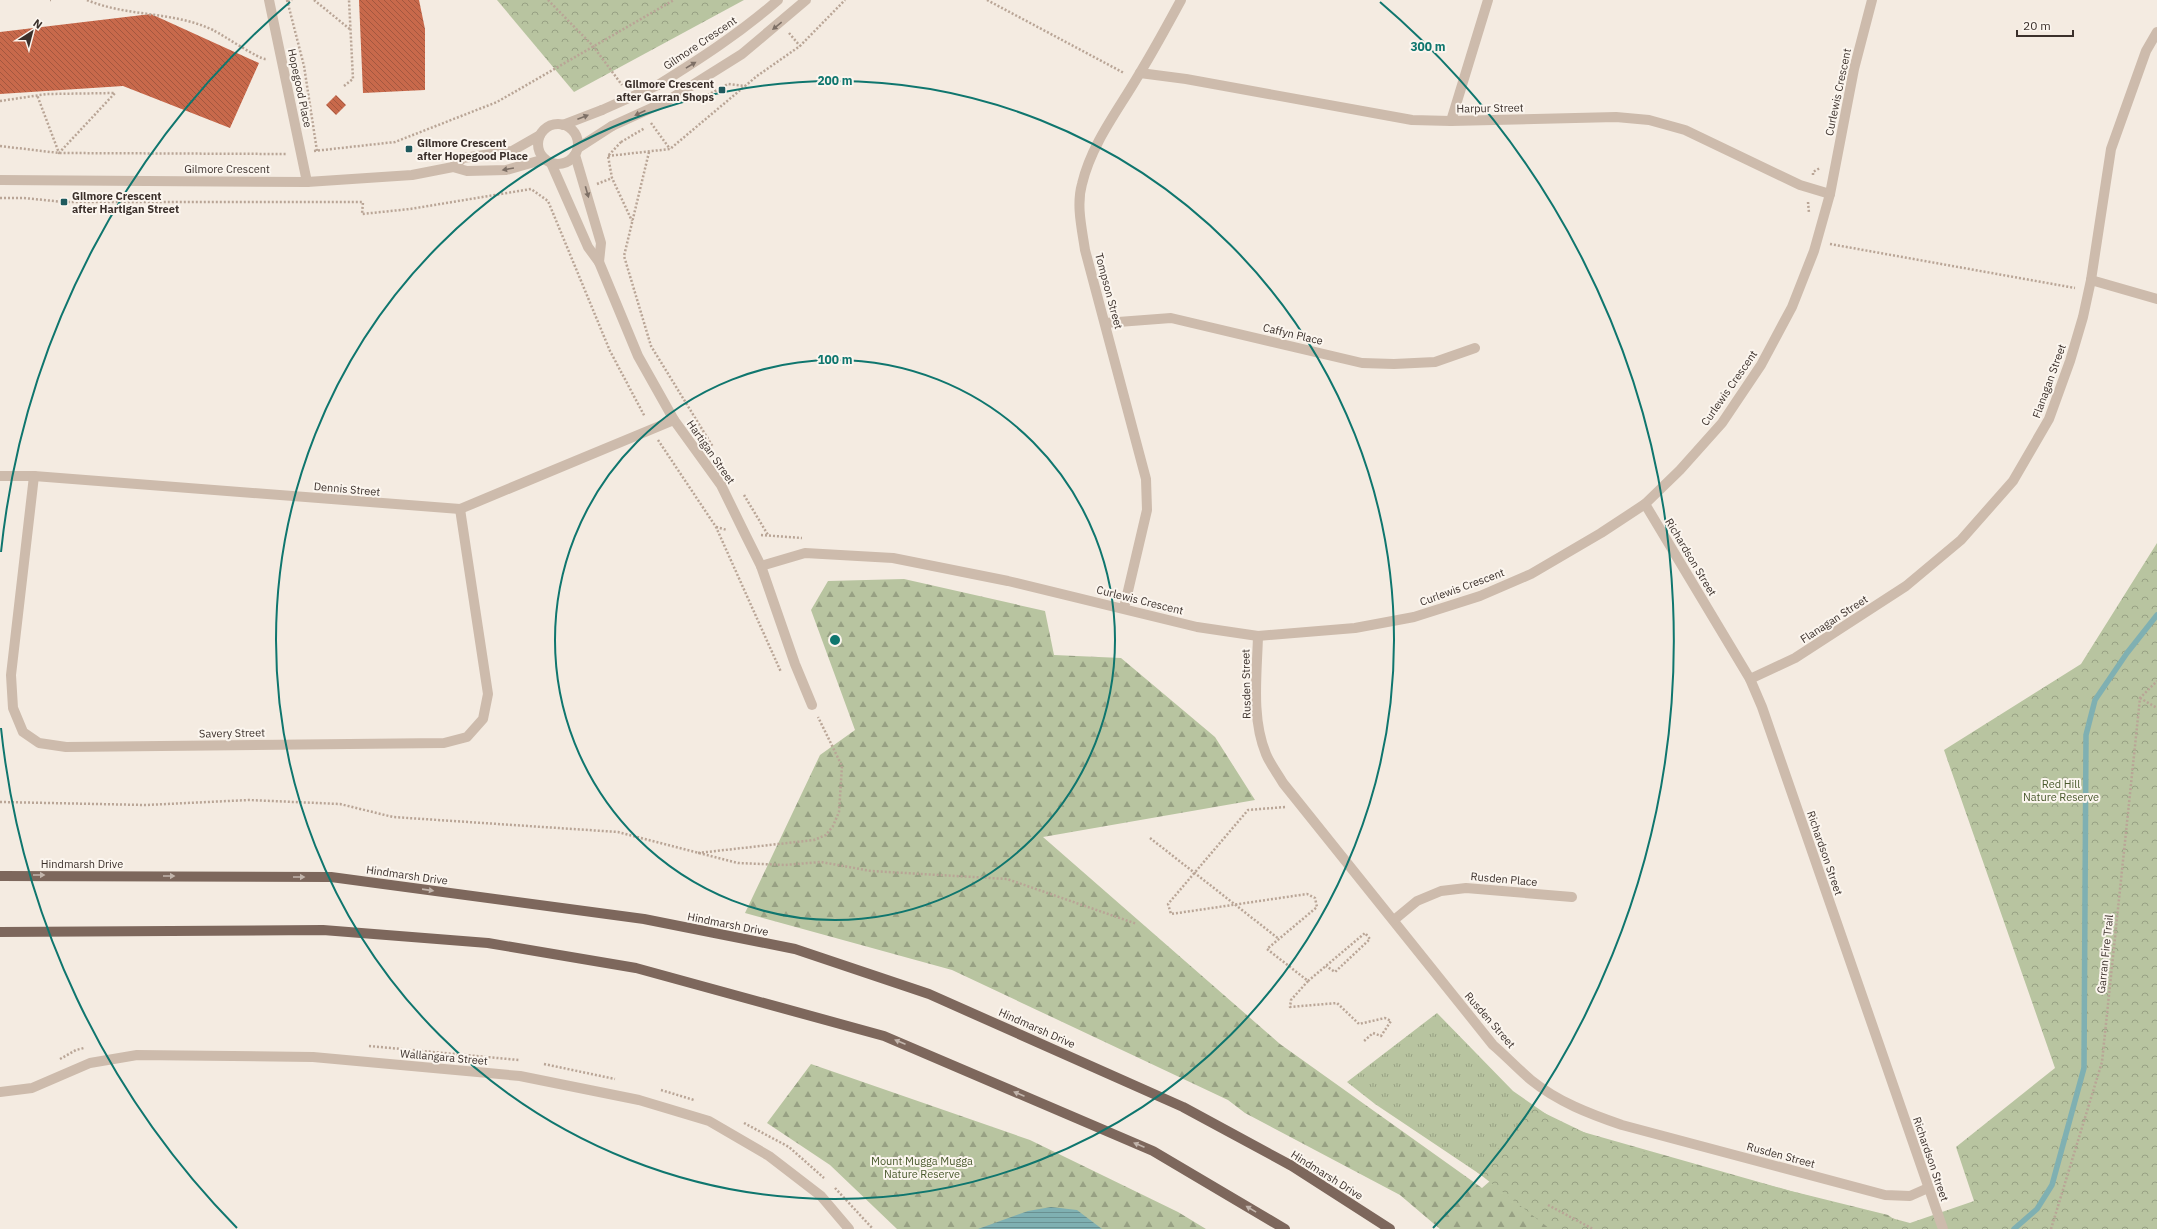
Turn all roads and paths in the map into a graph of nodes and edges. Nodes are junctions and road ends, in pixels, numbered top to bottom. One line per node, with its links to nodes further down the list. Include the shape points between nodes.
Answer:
1 (87, 0): 19 (path, via 137,12 182,18 212,29 265,60 273,55)
2 (269, 0): 19 (street, Hopegood Place)
3 (292, 0): 15 (path)
4 (314, 0): 16 (path)
5 (349, 0): 16 (path)
6 (548, 0): 18 (path)
7 (674, 0): 18 (path)
8 (778, 0): 27 (street, Gilmore Crescent, one-way to 8, bridge, via 658,85 704,57)
9 (806, 0): 31 (street, one-way to 31, bridge, via 742,54 667,101 612,126)
10 (844, 0): 22 (path, via 800,46)
11 (987, 0): 20 (path)
12 (1181, 0): 20 (street, Tompson Street)
13 (1488, 0): 26 (street)
14 (1872, 0): 42 (street, Curlewis Crescent, via 1854,69)
15 (288, 1): 18 (path, via 304,66 317,151 395,142 436,127 497,102)
16 (351, 30): 21 (path, via 353,79)
17 (2157, 32): 48 (street, Flanagan Street, via 2146,52 2111,149)
18 (593, 46)
19 (282, 54): 40 (street, Hopegood Place)
20 (1138, 76): 26 (street, Harpur Street, via 1186,79 1412,120); 51 (street, Tompson Street, via 1090,159 1081,185 1080,217 1085,250)
21 (344, 86)
22 (745, 86): 24 (path, via 728,84); 32 (path, via 670,149)
23 (36, 95): 25 (path); 33 (path); 33 (path, via 115,93)
24 (701, 98)
25 (0, 101)
26 (1451, 121): 41 (street, Harpur Street, via 1616,117 1649,120 1685,130)
27 (563, 125): 28 (street, via 550,126); 31 (street, via 575,134)
28 (540, 135): 36 (street, via 538,148); 38 (street, Gilmore Crescent, via 512,151 463,158)
29 (621, 142): 35 (path)
30 (0, 146): 33 (path)
31 (576, 152): 36 (street, via 564,163); 47 (street, Hartigan Street, one-way to 47, via 601,243)
32 (649, 152): 35 (path); 45 (path)
33 (59, 153): 34 (path)
34 (276, 155)
35 (608, 156): 45 (path, via 612,178)
36 (548, 161): 38 (street, Gilmore Crescent, one-way to 38, via 506,170 467,171); 47 (street, Hartigan Street, via 588,248)
37 (1822, 164): 41 (path, via 1813,172)
38 (453, 167): 40 (street, Gilmore Crescent, via 412,175)
39 (0, 180): 40 (street, Gilmore Crescent)
40 (307, 182)
41 (1810, 189): 42 (street, Harpur Street); 44 (path)
42 (1830, 194): 46 (street, Curlewis Crescent)
43 (0, 198): 53 (path, via 64,202 363,202 362,214 410,209 531,189 548,201 610,351)
44 (1810, 217)
45 (633, 221): 57 (path, via 624,256 651,346)
46 (1816, 242): 49 (path); 61 (street, Curlewis Crescent, via 1792,307 1761,365 1722,423)
47 (599, 262): 55 (street, Hartigan Street, via 638,356)
48 (2091, 280): 49 (street, Flanagan Street); 50 (street)
49 (2089, 290): 68 (street, Flanagan Street, via 2070,361 2049,419 2013,481 1961,540 1906,586 1795,658)
50 (2157, 299)
51 (1105, 323): 52 (street, Caffyn Place, via 1171,318 1362,363 1435,362); 65 (street, Tompson Street, via 1146,479 1147,510)
52 (1475, 348)
53 (643, 413): 54 (path); 56 (path)
54 (641, 419)
55 (674, 420): 56 (street, Dennis Street); 64 (street, Hartigan Street, via 722,485)
56 (652, 430): 62 (street, Dennis Street); 67 (path, via 716,527 783,676)
57 (715, 450)
58 (0, 476): 59 (street, Dennis Street)
59 (34, 476): 62 (street, Dennis Street); 62 (street, Savery Street, via 11,674 13,708 23,732 39,743 66,747 444,742 467,737 483,719 488,694)
60 (740, 489): 63 (path)
61 (1645, 504): 66 (street, Curlewis Crescent, via 1531,574 1480,596 1414,617 1362,627); 68 (street, Richardson Street)
62 (460, 510)
63 (768, 535)
64 (761, 566): 65 (street, Curlewis Crescent, via 805,553 893,558); 67 (street, Hartigan Street)
65 (1124, 608): 66 (street, Curlewis Crescent, via 1190,625)
66 (1258, 636): 74 (street, Rusden Street, via 1256,694 1259,728 1266,754 1283,783)
67 (801, 678): 71 (street, Hartigan Street)
68 (1750, 679): 89 (street, Richardson Street, via 1762,707)
69 (2157, 681): 70 (path)
70 (2140, 698): 72 (path); 96 (path, Garran Fire Trail, via 2102,1062)
71 (812, 705): 76 (path, via 842,766 839,812 826,835 814,840)
72 (2157, 708)
73 (0, 802): 76 (path, via 146,805 249,800 340,804 393,817 618,832)
74 (1301, 805): 77 (path, via 1248,810); 81 (street, Rusden Street)
75 (1150, 838): 77 (path)
76 (695, 853): 82 (path, via 738,863 785,865 821,862 871,871 1007,879)
77 (1195, 873): 80 (path); 80 (path, via 1168,904 1171,914)
78 (0, 876): 93 (main road, Hindmarsh Drive, one-way to 93, via 331,877 644,919 795,949 929,994 1183,1106 1292,1166)
79 (1572, 897): 81 (street, Rusden Place, via 1466,888 1448,890 1417,901)
80 (1235, 904): 84 (path); 84 (path, via 1307,894 1315,898 1317,907)
81 (1394, 920): 89 (street, Rusden Street, via 1493,1045 1532,1081 1587,1114 1885,1195 1910,1196)
82 (1137, 924)
83 (0, 932): 92 (main road, one-way to 83, via 1152,1151 884,1036 636,968 488,943 323,930)
84 (1279, 939): 86 (path, via 1267,950)
85 (1326, 966): 85 (path, via 1365,933 1370,939 1335,972); 86 (path)
86 (1308, 981): 87 (path, via 1291,1000 1290,1007 1337,1003 1359,1024 1385,1018 1391,1021 1381,1036 1373,1033)
87 (1363, 1042)
88 (0, 1092): 91 (street, Wallangara Street, via 32,1088 90,1063 137,1055 313,1057 520,1076 639,1100 709,1121 769,1156 821,1196)
89 (1928, 1188): 95 (street, Richardson Street)
90 (1548, 1205): 94 (path)
91 (849, 1229)
92 (1285, 1229)
93 (1390, 1229)
94 (1593, 1229)
95 (1943, 1229)
96 (2051, 1229)

